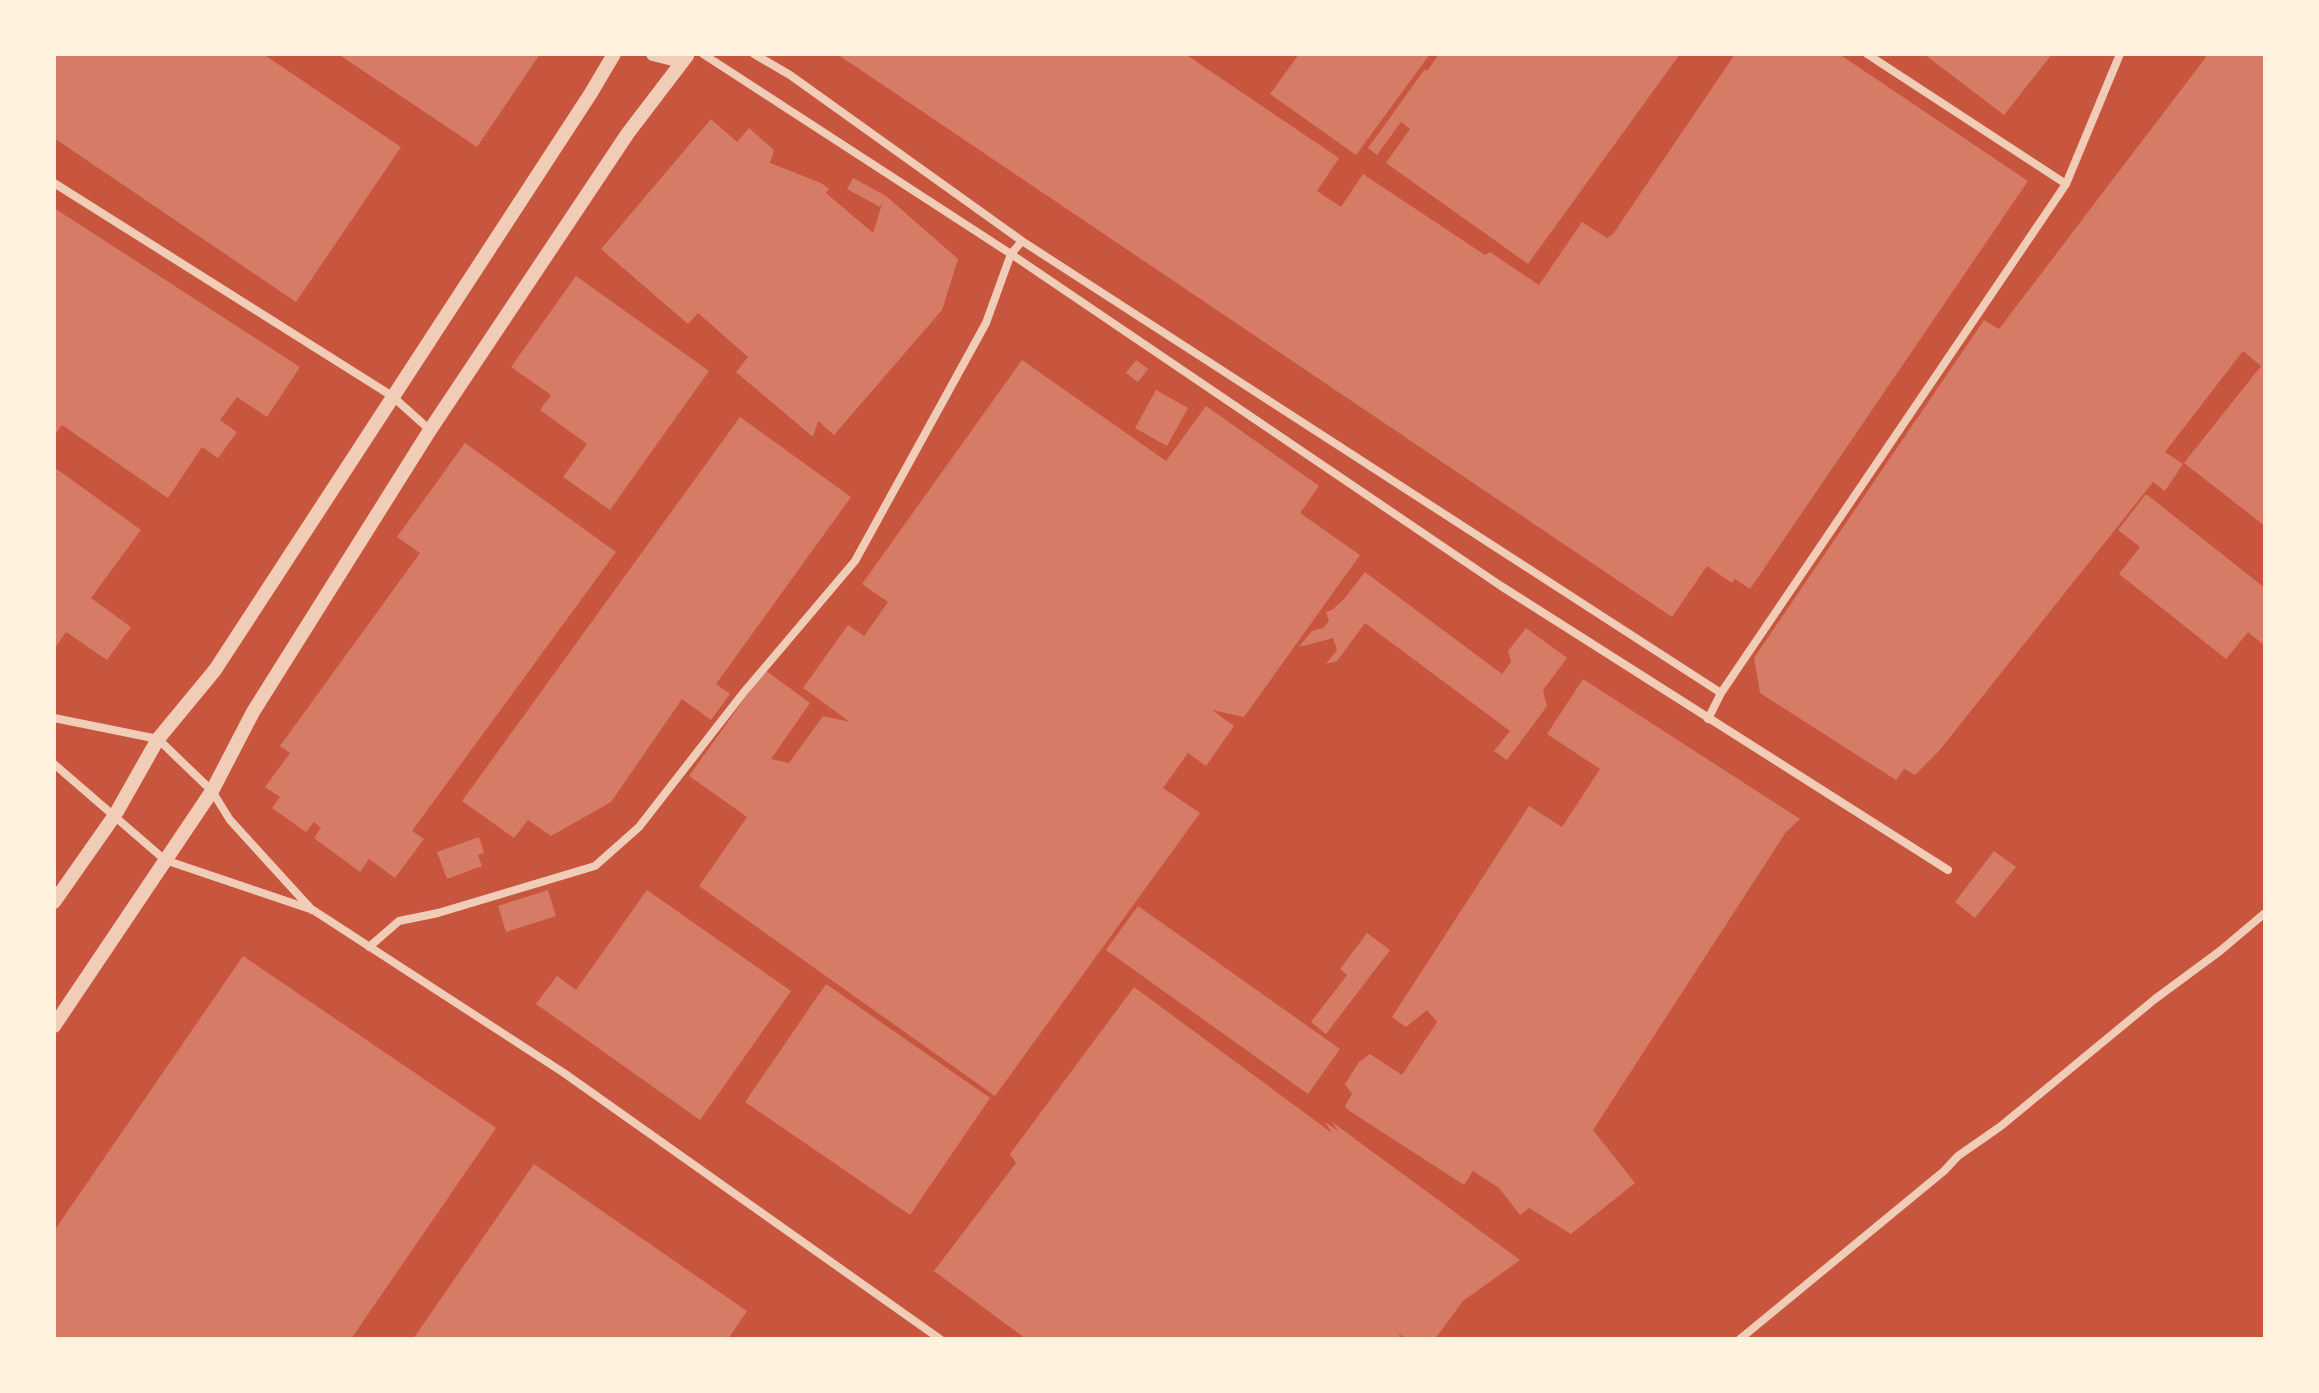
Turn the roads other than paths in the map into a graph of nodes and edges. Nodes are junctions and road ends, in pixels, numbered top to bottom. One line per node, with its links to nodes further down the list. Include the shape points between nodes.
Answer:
1 (614, 54): 12 (street)
2 (653, 54): 7 (street)
3 (703, 54): 11 (street)
4 (754, 54): 10 (street)
5 (1867, 54): 9 (street)
6 (2120, 54): 9 (street)
7 (688, 56): 13 (street, via 628,133)
8 (54, 183): 12 (street)
9 (2066, 184): 14 (street)
10 (1022, 241): 11 (street); 14 (street)
11 (1011, 254): 16 (street, via 1501,586); 26 (street, via 986,323 855,561 639,827 595,866 399,921)
12 (392, 396): 13 (street); 17 (street, via 215,670)
13 (430, 430): 19 (street, via 253,712)
14 (1721, 693): 16 (street)
15 (54, 718): 17 (street)
16 (1708, 719): 22 (street)
17 (158, 739): 19 (street); 20 (street)
18 (54, 764): 20 (street)
19 (212, 791): 21 (street); 24 (street, via 230,820)
20 (115, 815): 21 (street); 23 (street)
21 (165, 860): 24 (street); 27 (street)
22 (1948, 870)
23 (54, 902)
24 (313, 910): 26 (street)
25 (2265, 913): 29 (street, via 1958,1156)
26 (369, 947): 28 (street, via 564,1073)
27 (54, 1026)
28 (940, 1339)
29 (1740, 1339)

